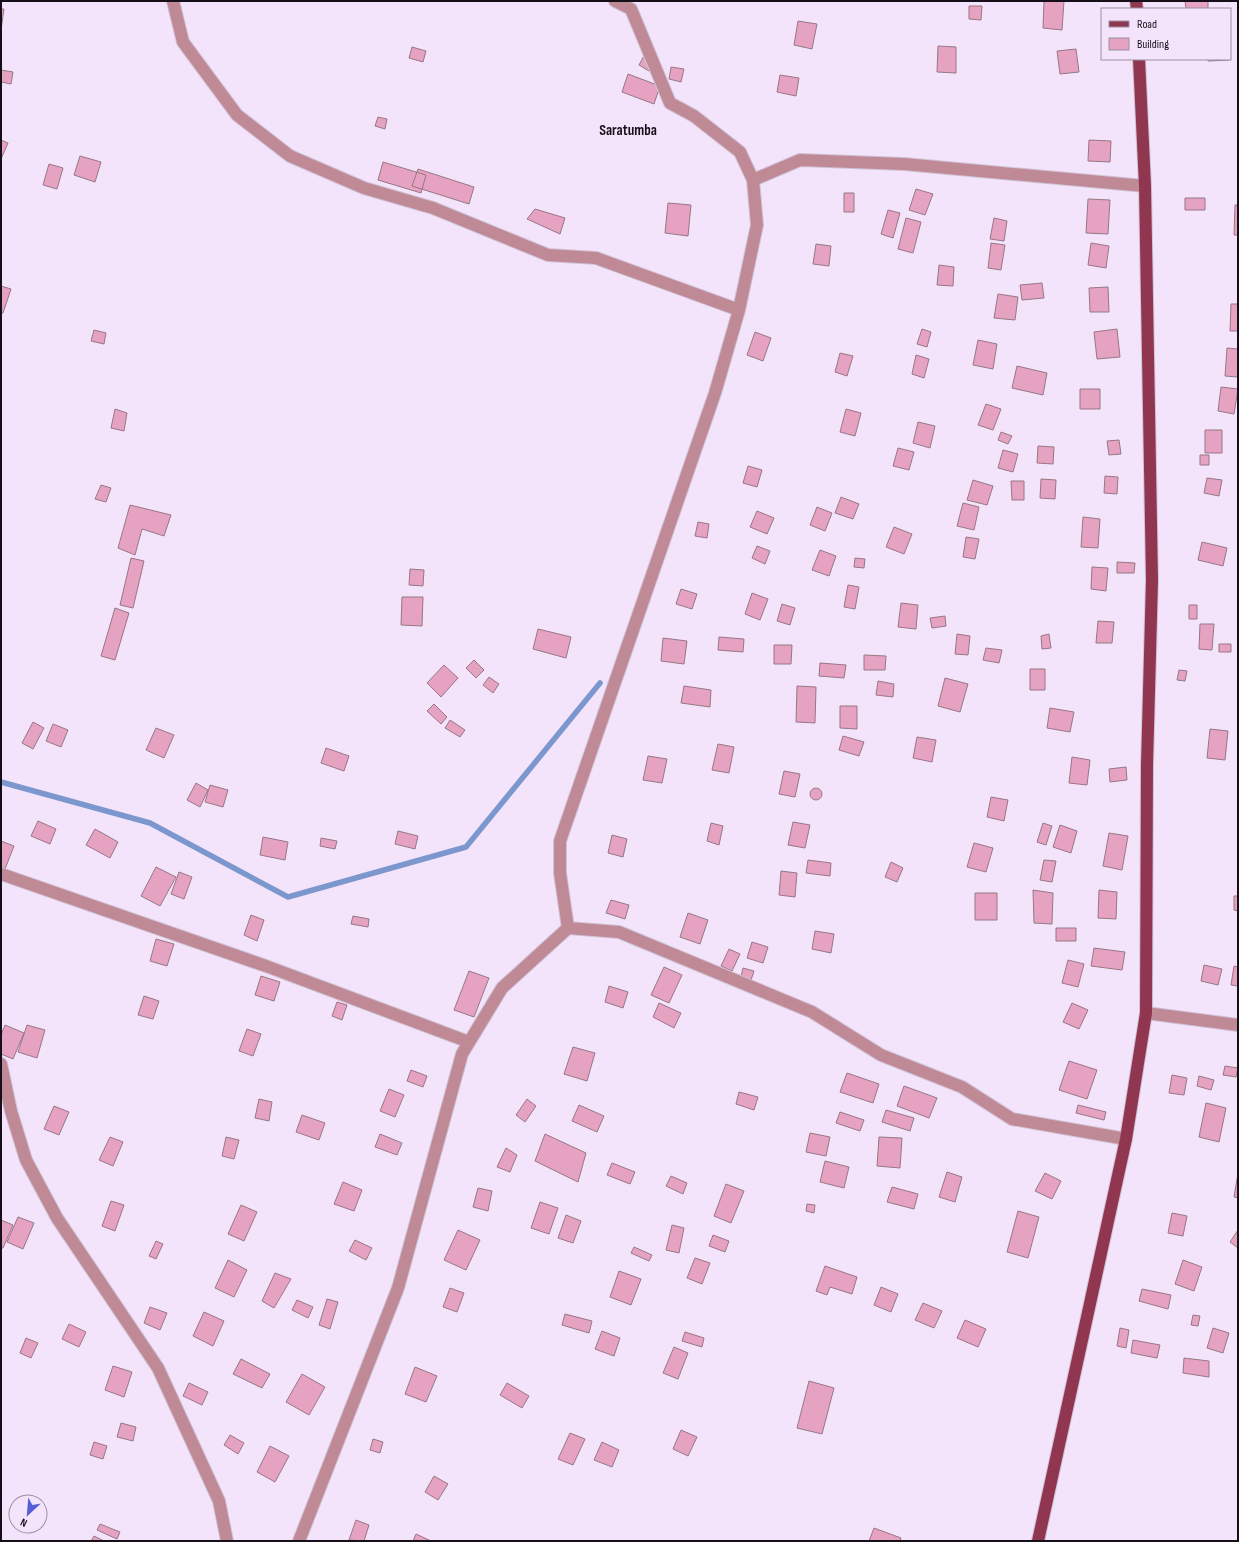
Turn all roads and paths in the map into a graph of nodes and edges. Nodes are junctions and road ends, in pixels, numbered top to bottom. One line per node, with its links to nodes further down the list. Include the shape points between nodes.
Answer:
1 (173, 1): 6 (street, via 183,42 237,115 290,156 364,188 433,208 548,255 596,258)
2 (615, 1): 4 (street, via 631,9 670,103 694,116 740,152)
3 (1139, 60): 5 (main road)
4 (753, 180): 5 (street, via 800,160 904,164); 6 (street, via 757,225)
5 (1145, 186): 9 (main road, via 1152,580 1147,765)
6 (739, 310): 8 (street, via 715,393 560,841 560,873)
7 (1, 874): 11 (street, via 266,966)
8 (568, 928): 11 (street, via 502,988); 13 (street, via 619,932 812,1012 881,1055 962,1087 1012,1119)
9 (1146, 1013): 10 (street); 13 (main road)
10 (1238, 1025)
11 (469, 1042): 15 (street, via 462,1054 398,1288)
12 (1, 1064): 14 (street, via 11,1111 26,1160 58,1218 158,1368 219,1501)
13 (1126, 1139): 16 (main road)
14 (227, 1541)
15 (299, 1541)
16 (1038, 1541)

